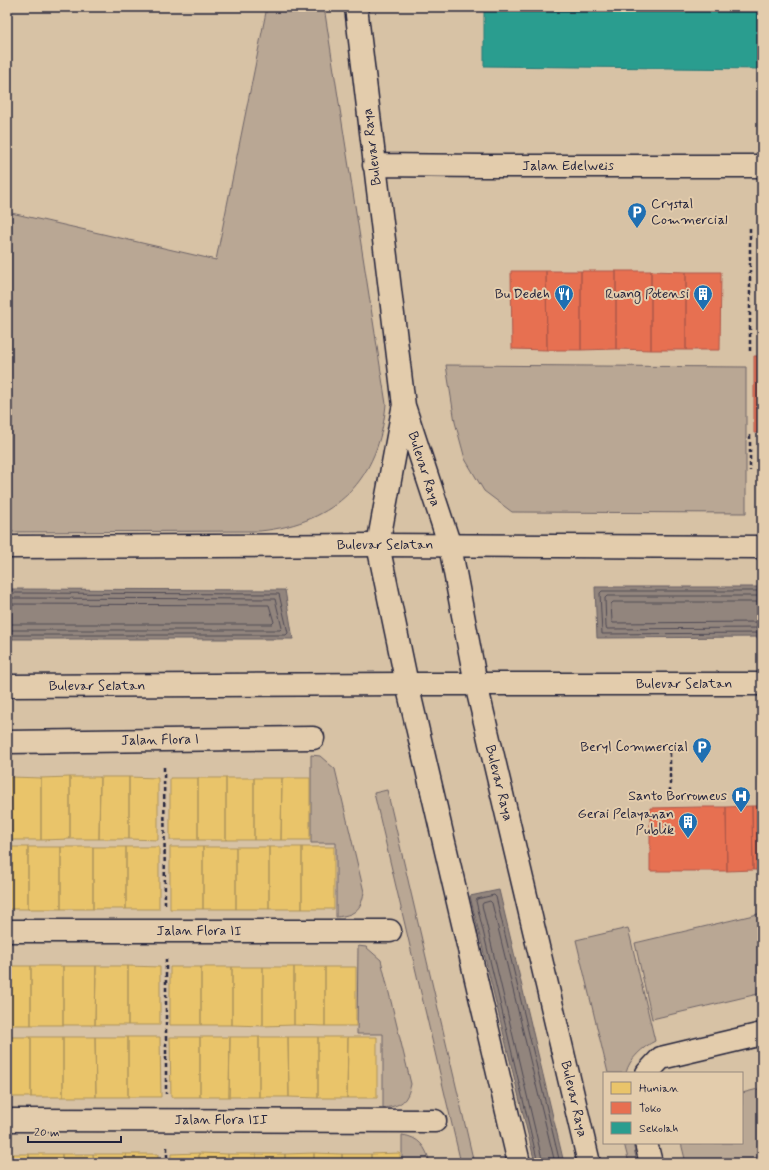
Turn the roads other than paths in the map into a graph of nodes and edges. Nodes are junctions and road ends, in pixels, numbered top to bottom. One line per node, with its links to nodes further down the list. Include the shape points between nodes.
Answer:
1 (356, 7): 2 (street, Bulevar Raya)
2 (374, 165): 3 (street, Jalan Edelweis); 4 (street, Bulevar Raya)
3 (762, 166)
4 (404, 406): 5 (street, Bulevar Raya); 7 (street, Bulevar Raya)
5 (378, 545): 6 (street, Bulevar Selatan); 7 (street, Bulevar Selatan); 9 (street, Bulevar Raya)
6 (7, 546)
7 (450, 546): 8 (street, Bulevar Selatan); 10 (street, Bulevar Raya)
8 (762, 547)
9 (407, 684): 10 (street, Bulevar Selatan); 12 (street, Bulevar Selatan); 22 (street, Bulevar Raya)
10 (476, 684): 11 (street, Bulevar Selatan); 23 (street, Bulevar Raya)
11 (762, 684)
12 (7, 686)
13 (313, 738): 14 (street, Jalan Flora I)
14 (7, 742)
15 (7, 931): 16 (street, Jalan Flora II)
16 (390, 931)
17 (762, 1034): 18 (street)
18 (654, 1066)
19 (7, 1120): 20 (street, Jalan Flora III)
20 (435, 1121)
21 (646, 1144): 24 (street)
22 (519, 1163)
23 (589, 1163)
24 (651, 1163)

